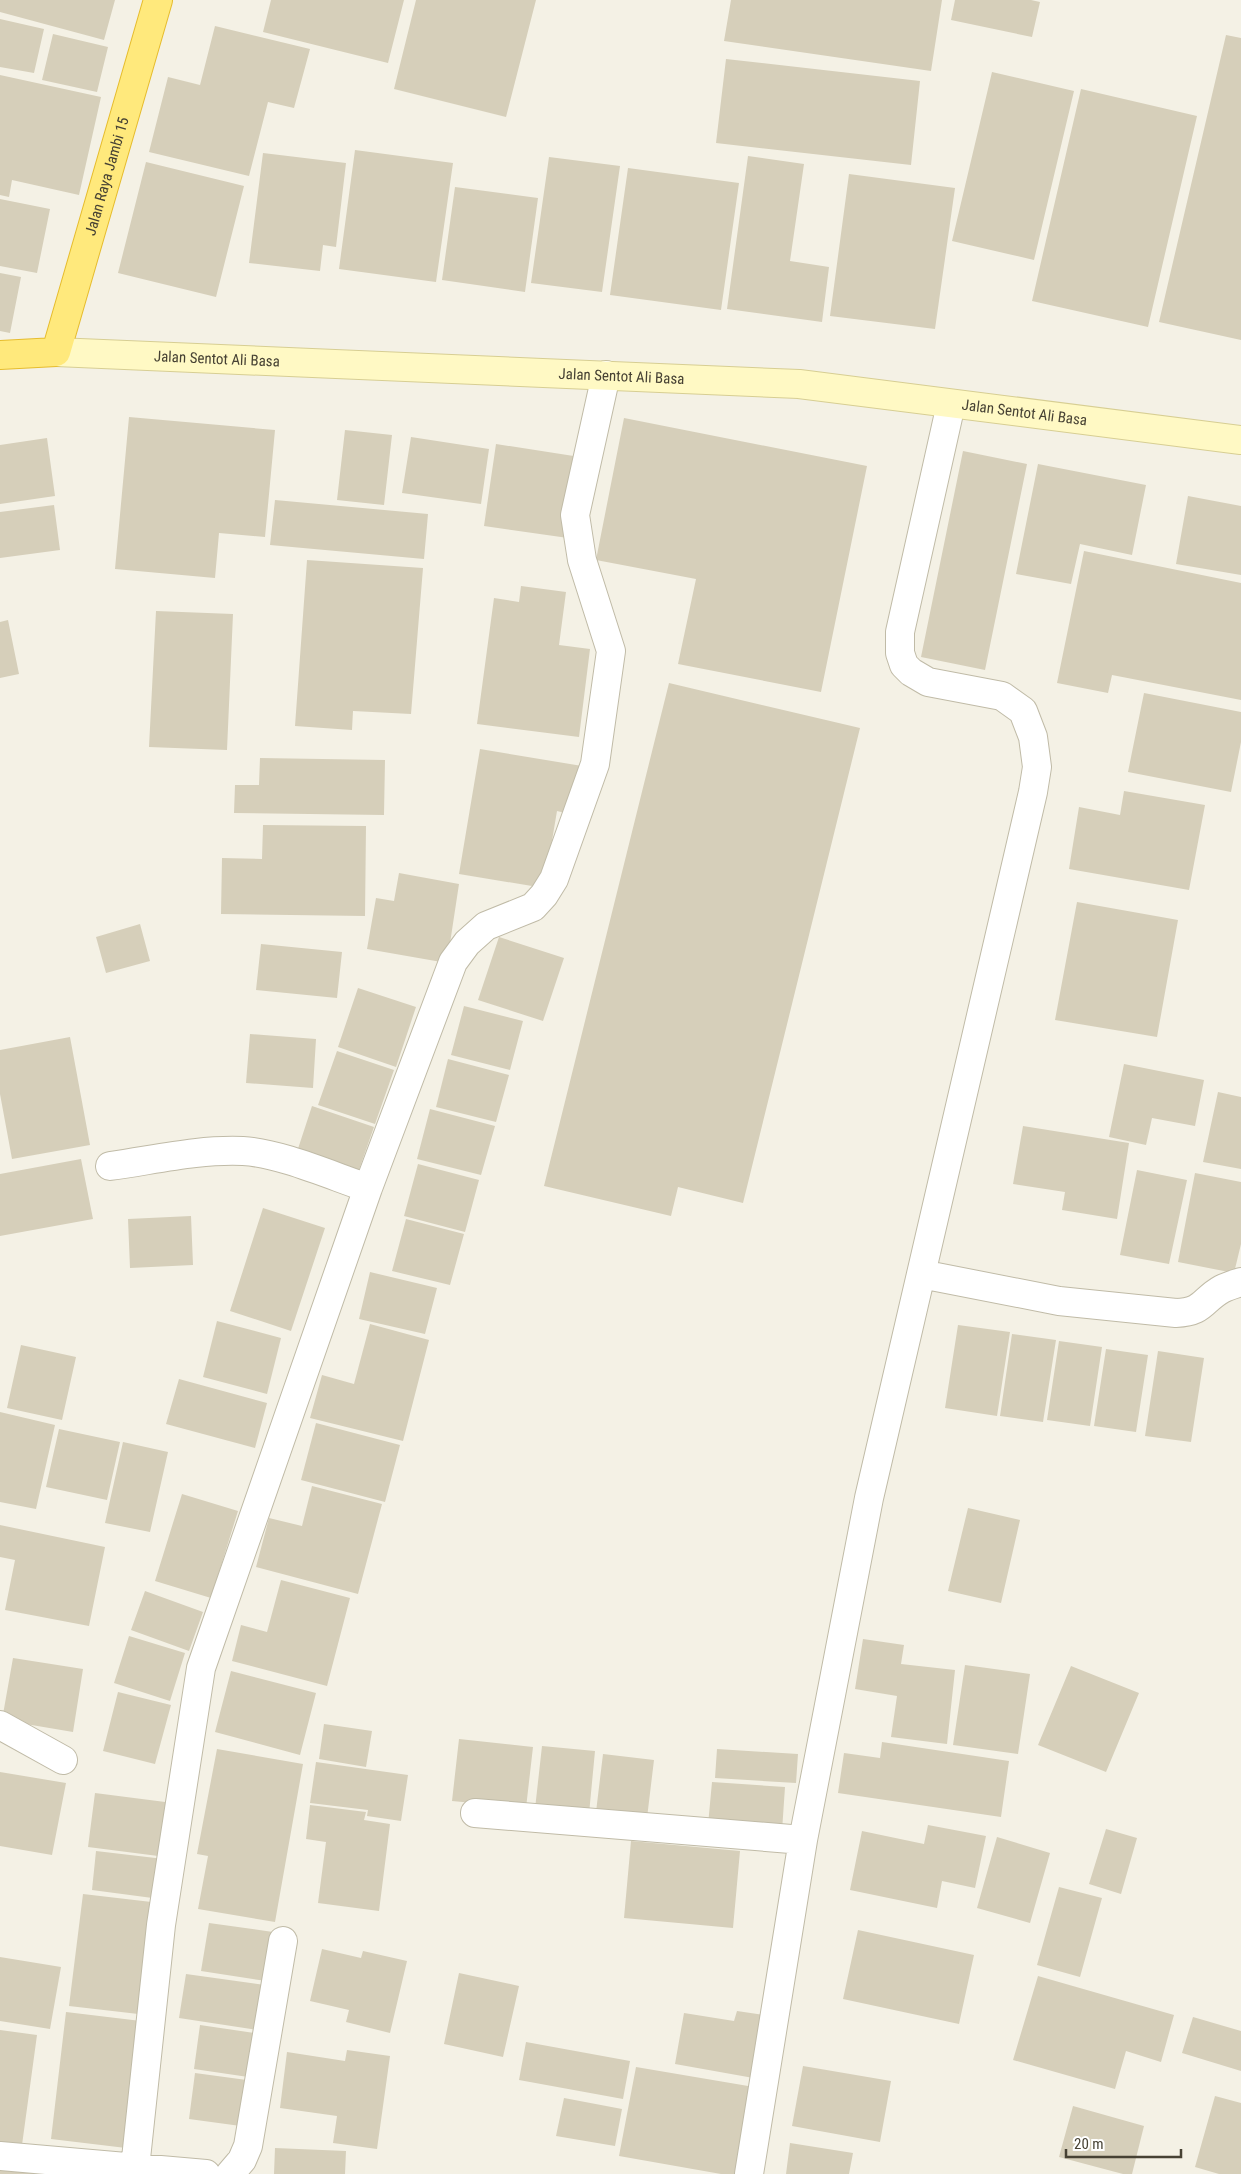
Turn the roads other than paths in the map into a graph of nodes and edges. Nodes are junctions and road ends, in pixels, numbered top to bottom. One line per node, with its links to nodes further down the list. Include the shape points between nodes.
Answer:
1 (158, 0): 2 (highway, Jalan Raya Jambi 15)
2 (56, 352): 3 (highway, Jalan Sentot Ali Basa); 4 (main road, Jalan Sentot Ali Basa)
3 (0, 355)
4 (606, 375): 5 (main road, Jalan Sentot Ali Basa, via 799,384); 8 (street, via 575,516 582,560 611,651 595,764 554,879 544,895 532,907 486,926 467,943 453,962)
5 (951, 404): 6 (main road, Jalan Sentot Ali Basa); 9 (street, via 900,632 900,653 904,665 928,682 1002,696 1023,712 1033,737 1037,767)
6 (1241, 440)
7 (110, 1166): 8 (street, via 210,1152 244,1152 268,1155)
8 (368, 1188): 17 (street, via 200,1668 161,1925)
9 (921, 1274): 10 (street, via 1059,1302 1176,1313 1190,1313 1220,1290); 14 (street, via 869,1498)
10 (1241, 1282)
11 (0, 1725): 12 (street)
12 (63, 1760)
13 (475, 1813): 14 (street)
14 (804, 1840): 20 (street)
15 (283, 1941): 19 (street, via 248,2146 242,2160)
16 (0, 2156): 17 (street)
17 (134, 2168): 18 (street)
18 (206, 2174)
19 (230, 2174)
20 (749, 2174)

